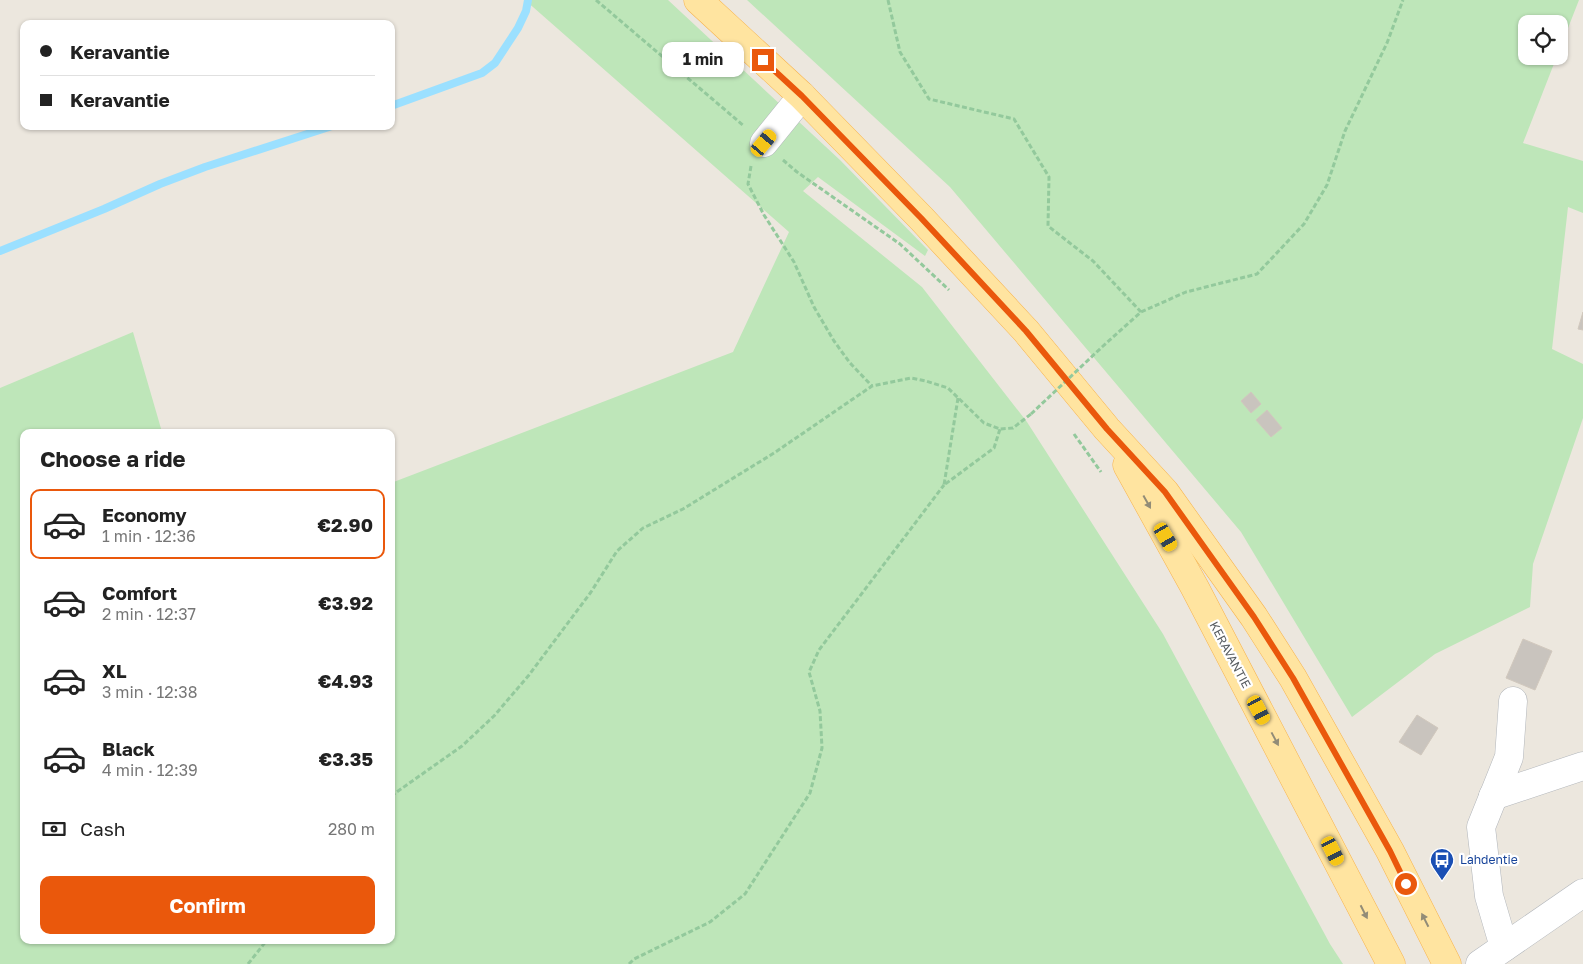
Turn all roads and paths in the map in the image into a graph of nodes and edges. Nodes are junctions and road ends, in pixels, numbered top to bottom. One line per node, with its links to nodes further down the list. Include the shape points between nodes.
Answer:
1 (596, 0): 6 (path)
2 (698, 0): 5 (main road, KERAVANTIE)
3 (888, 0): 9 (path, via 900,52 929,98 1014,119 1049,177 1048,226 1093,261)
4 (1404, 0): 9 (path, via 1388,42 1345,131 1327,185 1304,224 1257,274 1186,292)
5 (802, 96): 6 (lane); 14 (main road, KERAVANTIE, via 1026,331)
6 (764, 143): 8 (path, via 797,172 900,244)
7 (748, 184): 10 (path, via 794,262 834,341)
8 (950, 292)
9 (1141, 312): 15 (path, bridge, via 1031,414 1013,428)
10 (872, 386): 12 (path, via 911,378 948,388); 21 (path, via 774,453 683,509 643,528 617,551 592,592 494,716 462,746)
11 (1042, 393): 13 (path)
12 (958, 397): 15 (path, via 984,423); 18 (path)
13 (1048, 401)
14 (1107, 429): 28 (main road, KERAVANTIE, one-way to 28, via 1195,588); 29 (main road, KERAVANTIE, one-way to 14, via 1380,834 1293,678 1165,492)
15 (1000, 430): 18 (path, via 994,448)
16 (1072, 431): 17 (path)
17 (1104, 476)
18 (944, 485): 27 (path, via 820,650 809,672 820,711 822,748 810,793 745,894 710,922)
19 (1513, 701): 22 (lane, via 1509,757)
20 (1583, 766): 22 (lane)
21 (395, 793)
22 (1493, 796): 25 (lane, via 1481,828 1489,896)
23 (1583, 893): 25 (lane)
24 (264, 944): 26 (path)
25 (1504, 947): 30 (lane)
26 (248, 964)
27 (629, 964)
28 (1391, 964)
29 (1447, 964)
30 (1480, 964)

